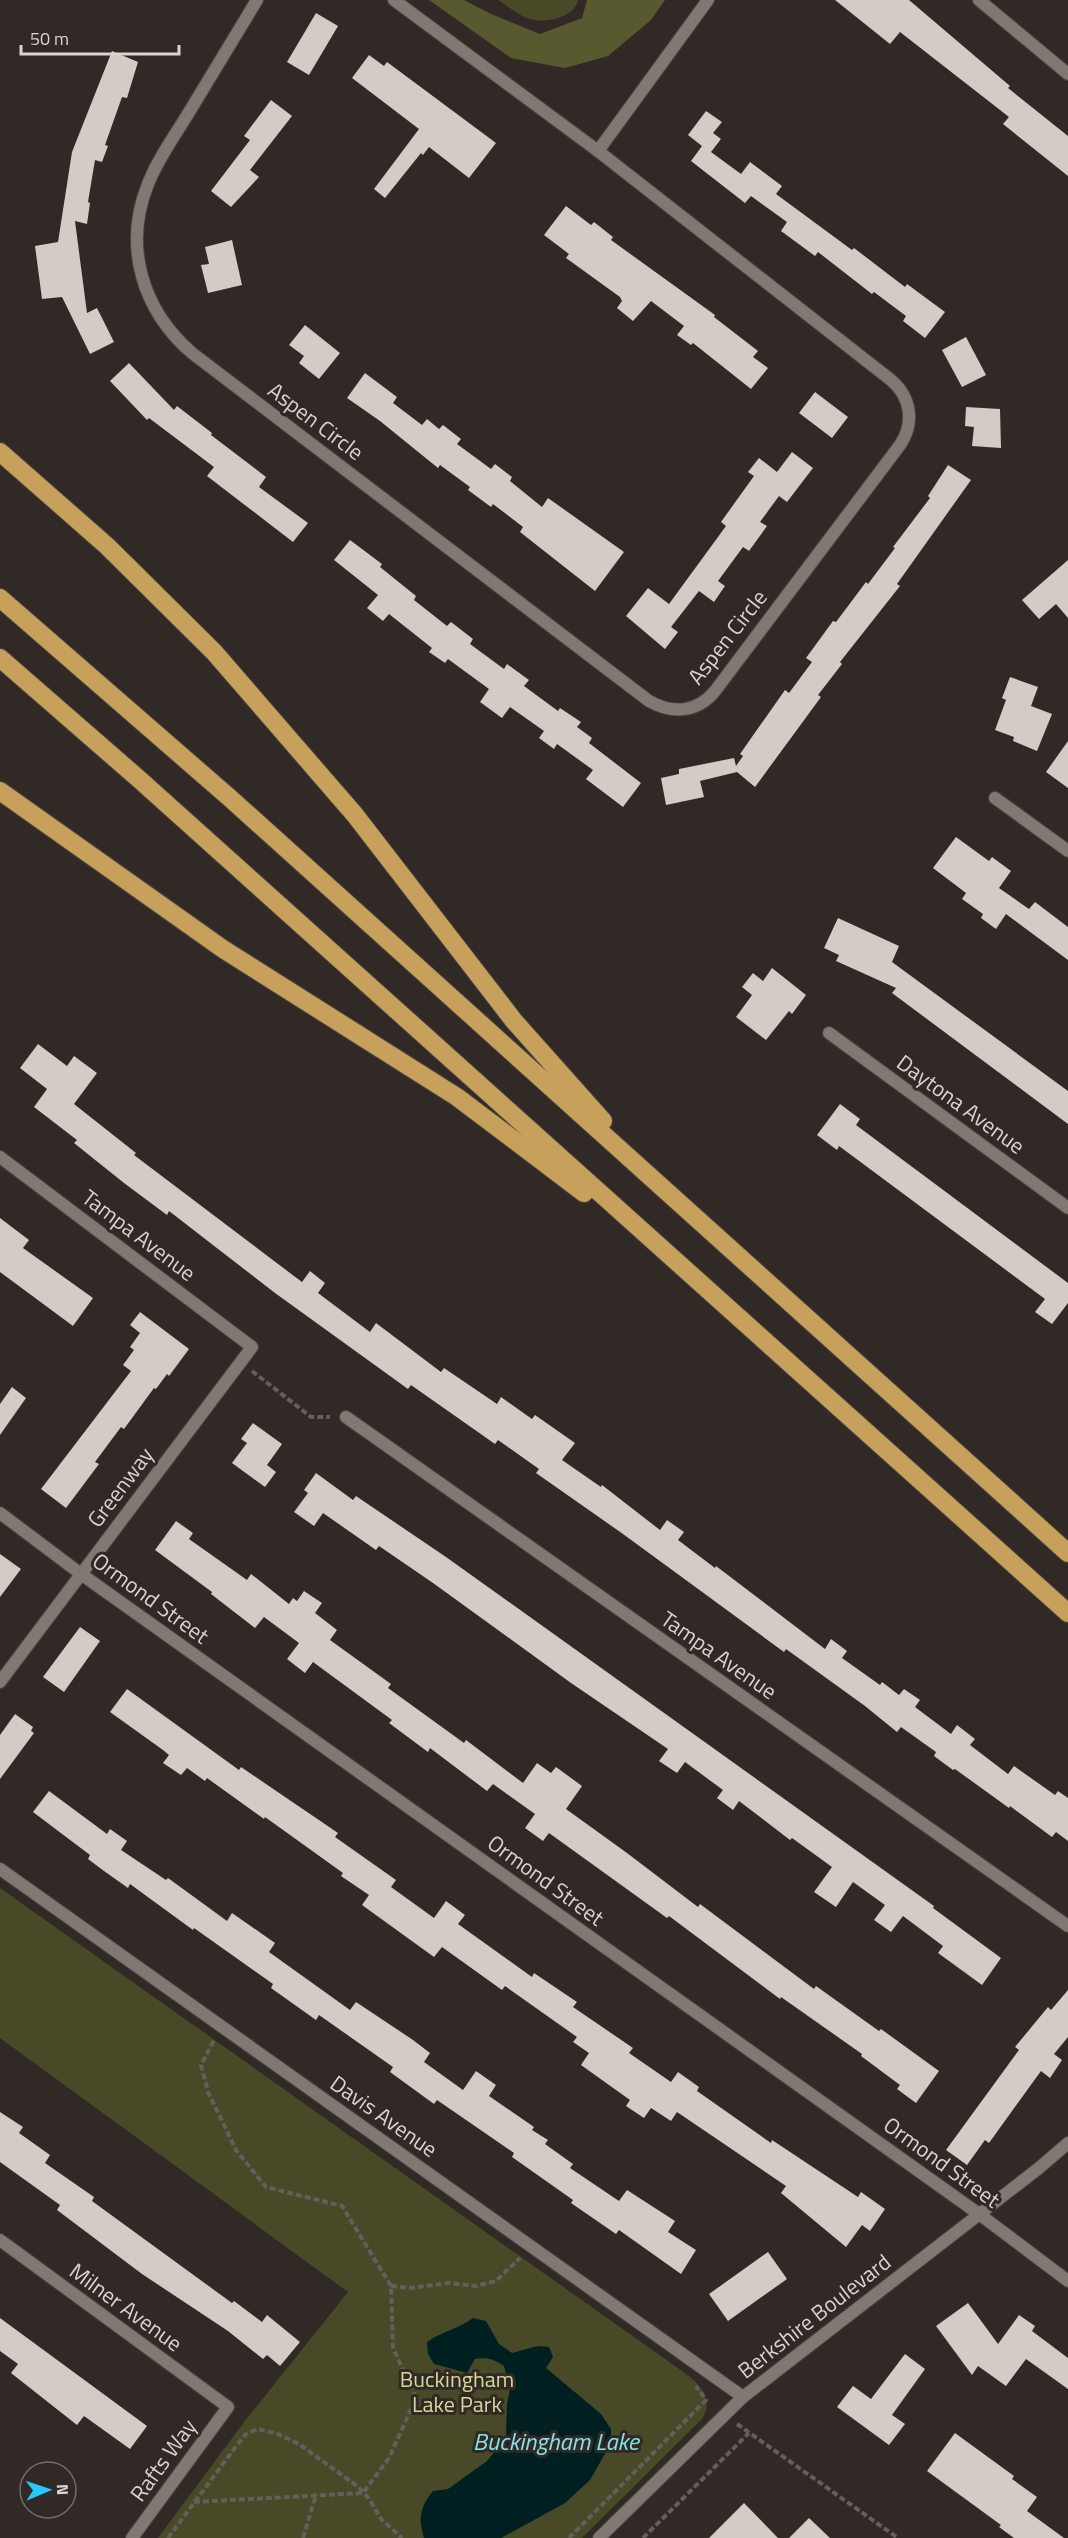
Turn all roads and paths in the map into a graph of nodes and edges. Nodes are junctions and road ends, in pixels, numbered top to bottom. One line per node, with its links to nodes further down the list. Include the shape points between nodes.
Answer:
1 (257, 0): 6 (street, Aspen Circle, via 156,167 142,198 136,232 139,267 157,315 192,353 639,693 660,707 684,710 711,696 903,440 909,411 903,394 891,380)
2 (394, 0): 6 (street, Aspen Circle)
3 (708, 0): 6 (street)
4 (979, 0): 5 (street)
5 (1068, 74)
6 (598, 152)
7 (0, 452): 15 (highway, via 106,546 214,652 355,815 545,1058)
8 (0, 598): 15 (highway, via 188,761)
9 (0, 658): 17 (highway)
10 (0, 791): 17 (highway, via 224,949 457,1097)
11 (995, 798): 12 (street)
12 (1068, 851)
13 (829, 1033): 16 (street, Daytona Avenue)
14 (0, 1157): 18 (street, Tampa Avenue)
15 (684, 1208): 22 (highway)
16 (1068, 1208)
17 (690, 1273): 24 (highway)
18 (252, 1347): 19 (street, Greenway)
19 (241, 1362): 20 (path, via 311,1417); 23 (street, Greenway)
20 (346, 1417): 27 (street, Tampa Avenue)
21 (0, 1513): 23 (street, Ormond Street)
22 (1068, 1553)
23 (81, 1574): 25 (street, Greenway); 30 (street, Ormond Street)
24 (1068, 1613)
25 (0, 1682)
26 (0, 1869): 28 (street, Davis Avenue)
27 (1068, 1926)
28 (221, 2026): 36 (path, via 201,2065 208,2092 237,2150 266,2187 342,2206); 38 (street, Davis Avenue)
29 (1068, 2142): 30 (street, Berkshire Boulevard)
30 (979, 2214): 35 (street, Ormond Street); 38 (street, Berkshire Boulevard)
31 (0, 2240): 40 (street, Milner Avenue)
32 (510, 2252): 33 (path)
33 (520, 2258): 34 (path); 36 (path, via 496,2281 476,2286)
34 (529, 2265)
35 (1068, 2282)
36 (391, 2286): 43 (path, via 393,2348 416,2398 389,2458)
37 (690, 2379): 39 (path)
38 (743, 2397): 41 (street, Berkshire Boulevard)
39 (706, 2400): 41 (path); 50 (path)
40 (228, 2407): 46 (street, Rafts Way)
41 (723, 2414): 42 (path); 51 (street, Berkshire Boulevard)
42 (749, 2433): 52 (path); 53 (path)
43 (363, 2493): 44 (path); 45 (path, via 299,2444 258,2429 246,2434); 49 (path)
44 (316, 2495): 45 (path); 48 (path)
45 (194, 2502): 47 (path)
46 (132, 2538)
47 (168, 2538)
48 (303, 2538)
49 (402, 2538)
50 (569, 2538)
51 (599, 2538)
52 (643, 2538)
53 (898, 2538)

